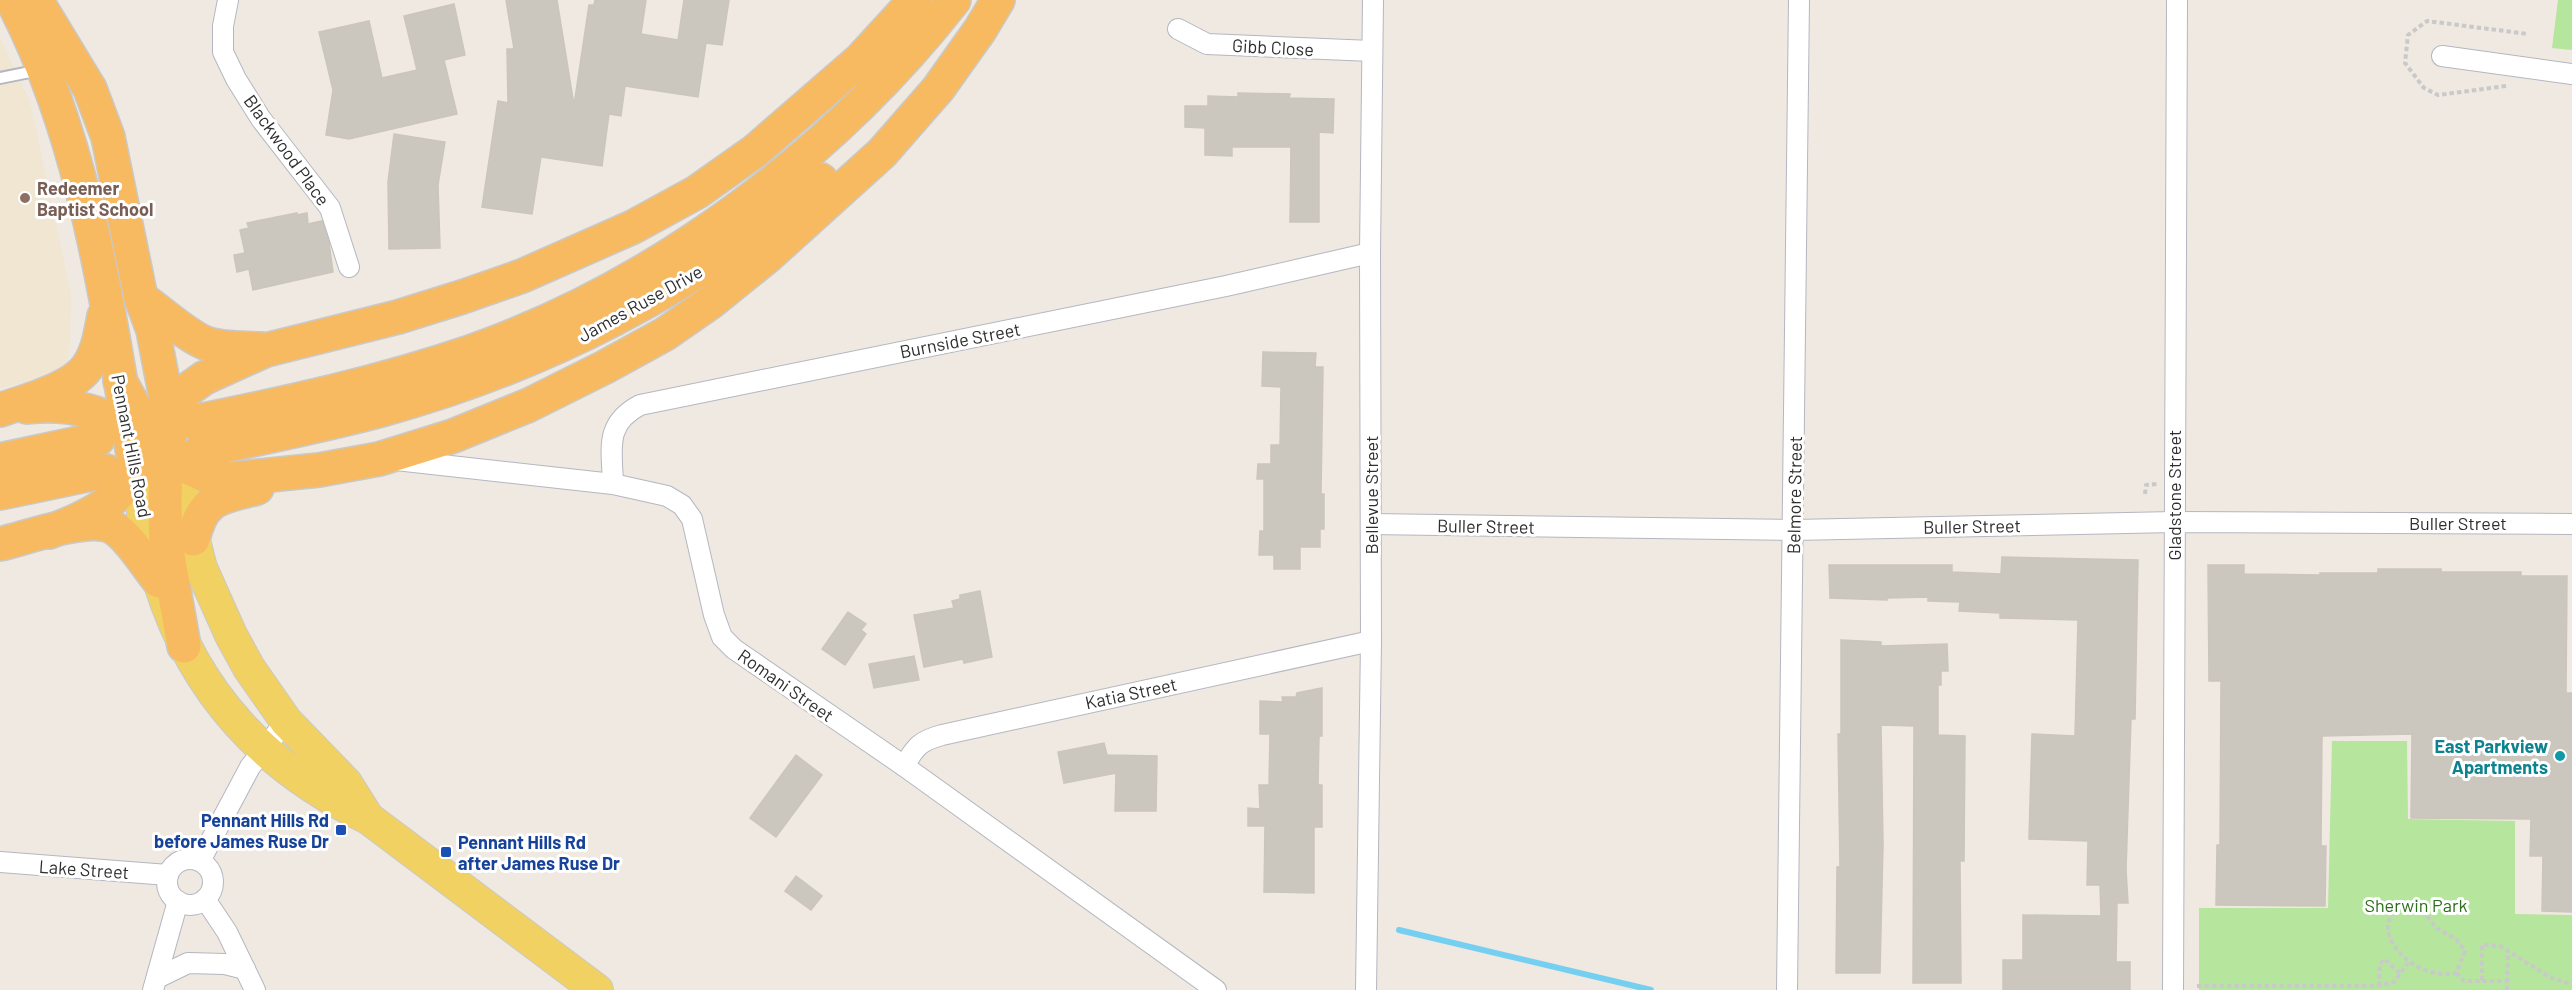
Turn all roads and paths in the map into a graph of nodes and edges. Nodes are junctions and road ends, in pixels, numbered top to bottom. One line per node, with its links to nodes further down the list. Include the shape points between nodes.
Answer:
1 (12, 0): 14 (highway, Pennant Hills Road)
2 (36, 0): 19 (highway, via 90,89 100,113 117,174)
3 (228, 0): 18 (street, Blackwood Place, via 223,52 231,70 261,119 330,208)
4 (915, 0): 21 (highway, via 861,59 755,151 697,192 633,227 522,276 462,297)
5 (954, 0): 23 (highway, James Ruse Drive, via 887,79 833,132 772,183 642,272 598,296 472,351)
6 (991, 0): 23 (highway, James Ruse Drive, via 924,82 868,141 808,191 700,270 580,338 449,389 348,418)
7 (998, 0): 24 (highway, via 938,89 882,153 711,302 665,334 529,405 453,436)
8 (1374, 0): 12 (street, Bellevue Street)
9 (1799, 0): 34 (street, Belmore Street)
10 (2177, 0): 31 (street, Gladstone Street)
11 (1178, 29): 12 (street, Gibb Close, via 1207,44)
12 (1372, 51): 17 (street, Bellevue Street)
13 (2442, 56): 15 (street)
14 (43, 70): 16 (lane); 20 (highway, Pennant Hills Road, via 74,160)
15 (2572, 74)
16 (0, 78)
17 (1370, 253): 27 (street, Burnside Street, via 640,405 626,412 611,438); 32 (street, Bellevue Street)
18 (349, 267)
19 (141, 298): 21 (highway, via 209,345); 23 (highway, via 136,334)
20 (105, 305): 22 (highway, via 95,351 85,370 58,388); 23 (highway, Pennant Hills Road, via 120,381)
21 (266, 350): 23 (highway, via 204,378 183,393)
22 (0, 410): 23 (highway, via 58,405 89,411)
23 (153, 446): 25 (highway, James Ruse Drive); 26 (highway, via 198,473 220,478); 29 (highway, James Ruse Drive); 35 (highway, via 125,487 100,510); 36 (main road, Pennant Hills Road, via 183,498); 38 (main road, Pennant Hills Road); 40 (highway)
24 (379, 459): 26 (highway); 27 (street, Romani Street)
25 (0, 460)
26 (319, 470): 36 (highway, via 219,499 202,511)
27 (614, 484): 43 (street, Romani Street, via 667,496 692,519 714,615 722,637 734,649)
28 (2157, 484): 30 (path, via 2146,485)
29 (0, 493)
30 (2145, 494)
31 (2174, 522): 33 (street, Buller Street); 34 (street, Buller Street); 66 (street, Gladstone Street)
32 (1371, 524): 34 (street, Buller Street); 39 (street, Bellevue Street)
33 (2572, 524)
34 (1794, 530): 65 (street, Belmore Street)
35 (49, 532): 37 (highway); 38 (highway, via 93,524 109,526 123,536)
36 (193, 539): 41 (main road, Pennant Hills Road, via 213,599 231,635)
37 (0, 544)
38 (159, 581): 40 (main road, Pennant Hills Road)
39 (1371, 641): 43 (street, Katia Street, via 942,735 915,747); 64 (street, Bellevue Street)
40 (184, 646): 42 (main road, Pennant Hills Road, via 214,695)
41 (286, 721): 42 (street); 44 (main road, Pennant Hills Road, via 346,783)
42 (262, 749): 44 (main road, Pennant Hills Road, via 334,802); 45 (street)
43 (904, 766): 63 (street, Romani Street)
44 (368, 818): 62 (main road, Pennant Hills Road)
45 (200, 861): 47 (street, via 184,859); 48 (street, via 211,871 213,879)
46 (0, 862): 47 (street, Lake Street)
47 (168, 875): 49 (street, via 168,890)
48 (205, 899): 49 (street, via 192,905); 52 (street, via 227,932)
49 (178, 901): 57 (street)
50 (2508, 951): 55 (path, via 2500,946 2482,945); 56 (path); 58 (path, via 2551,978)
51 (2408, 963): 53 (path, via 2444,976); 53 (path, via 2389,933 2388,918 2403,903 2419,905 2436,928 2457,940 2465,951); 54 (path)
52 (244, 969): 57 (street, via 188,963); 61 (street)
53 (2456, 973): 55 (path, via 2464,981)
54 (2401, 974): 60 (path, via 2394,982); 60 (path, via 2385,959 2380,964)
55 (2482, 981): 56 (path)
56 (2507, 981): 67 (path)
57 (155, 984)
58 (2572, 984)
59 (2197, 986): 60 (path)
60 (2379, 986)
61 (255, 990)
62 (597, 990)
63 (1216, 990)
64 (1366, 990)
65 (1787, 990)
66 (2173, 990)
67 (2507, 990)

